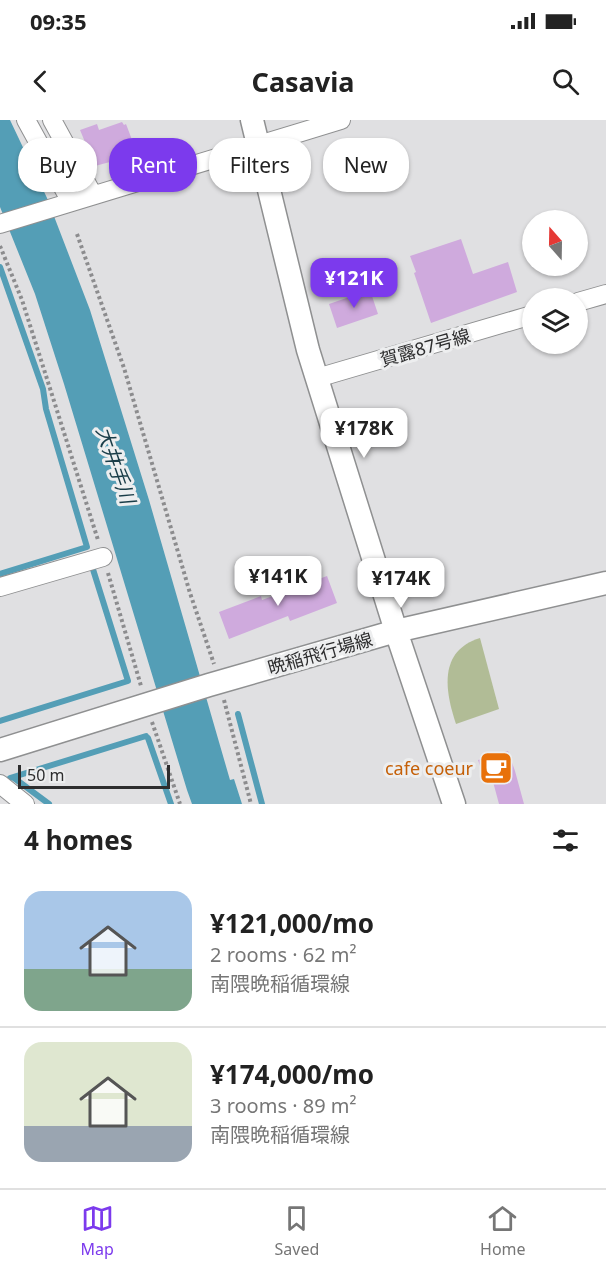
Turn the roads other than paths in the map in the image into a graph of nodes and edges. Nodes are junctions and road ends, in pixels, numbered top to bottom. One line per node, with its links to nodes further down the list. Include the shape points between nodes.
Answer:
1 (26, 120): 10 (street)
2 (52, 120): 9 (street)
3 (252, 120): 5 (street)
4 (340, 120): 6 (street)
5 (256, 138)
6 (278, 138)
7 (209, 159): 9 (street)
8 (270, 192): 15 (street)
9 (93, 195): 10 (street)
10 (65, 203): 11 (street)
11 (0, 224)
12 (606, 294): 13 (street)
13 (588, 299)
14 (522, 318): 15 (street, 賀露87号線)
15 (318, 378): 19 (street)
16 (103, 557): 18 (street)
17 (606, 583): 19 (street, 晩稲飛行場線)
18 (0, 587)
19 (396, 631): 20 (street, 晩稲飛行場線); 23 (street)
20 (0, 750)
21 (0, 784): 22 (street)
22 (25, 804)
23 (454, 804)

